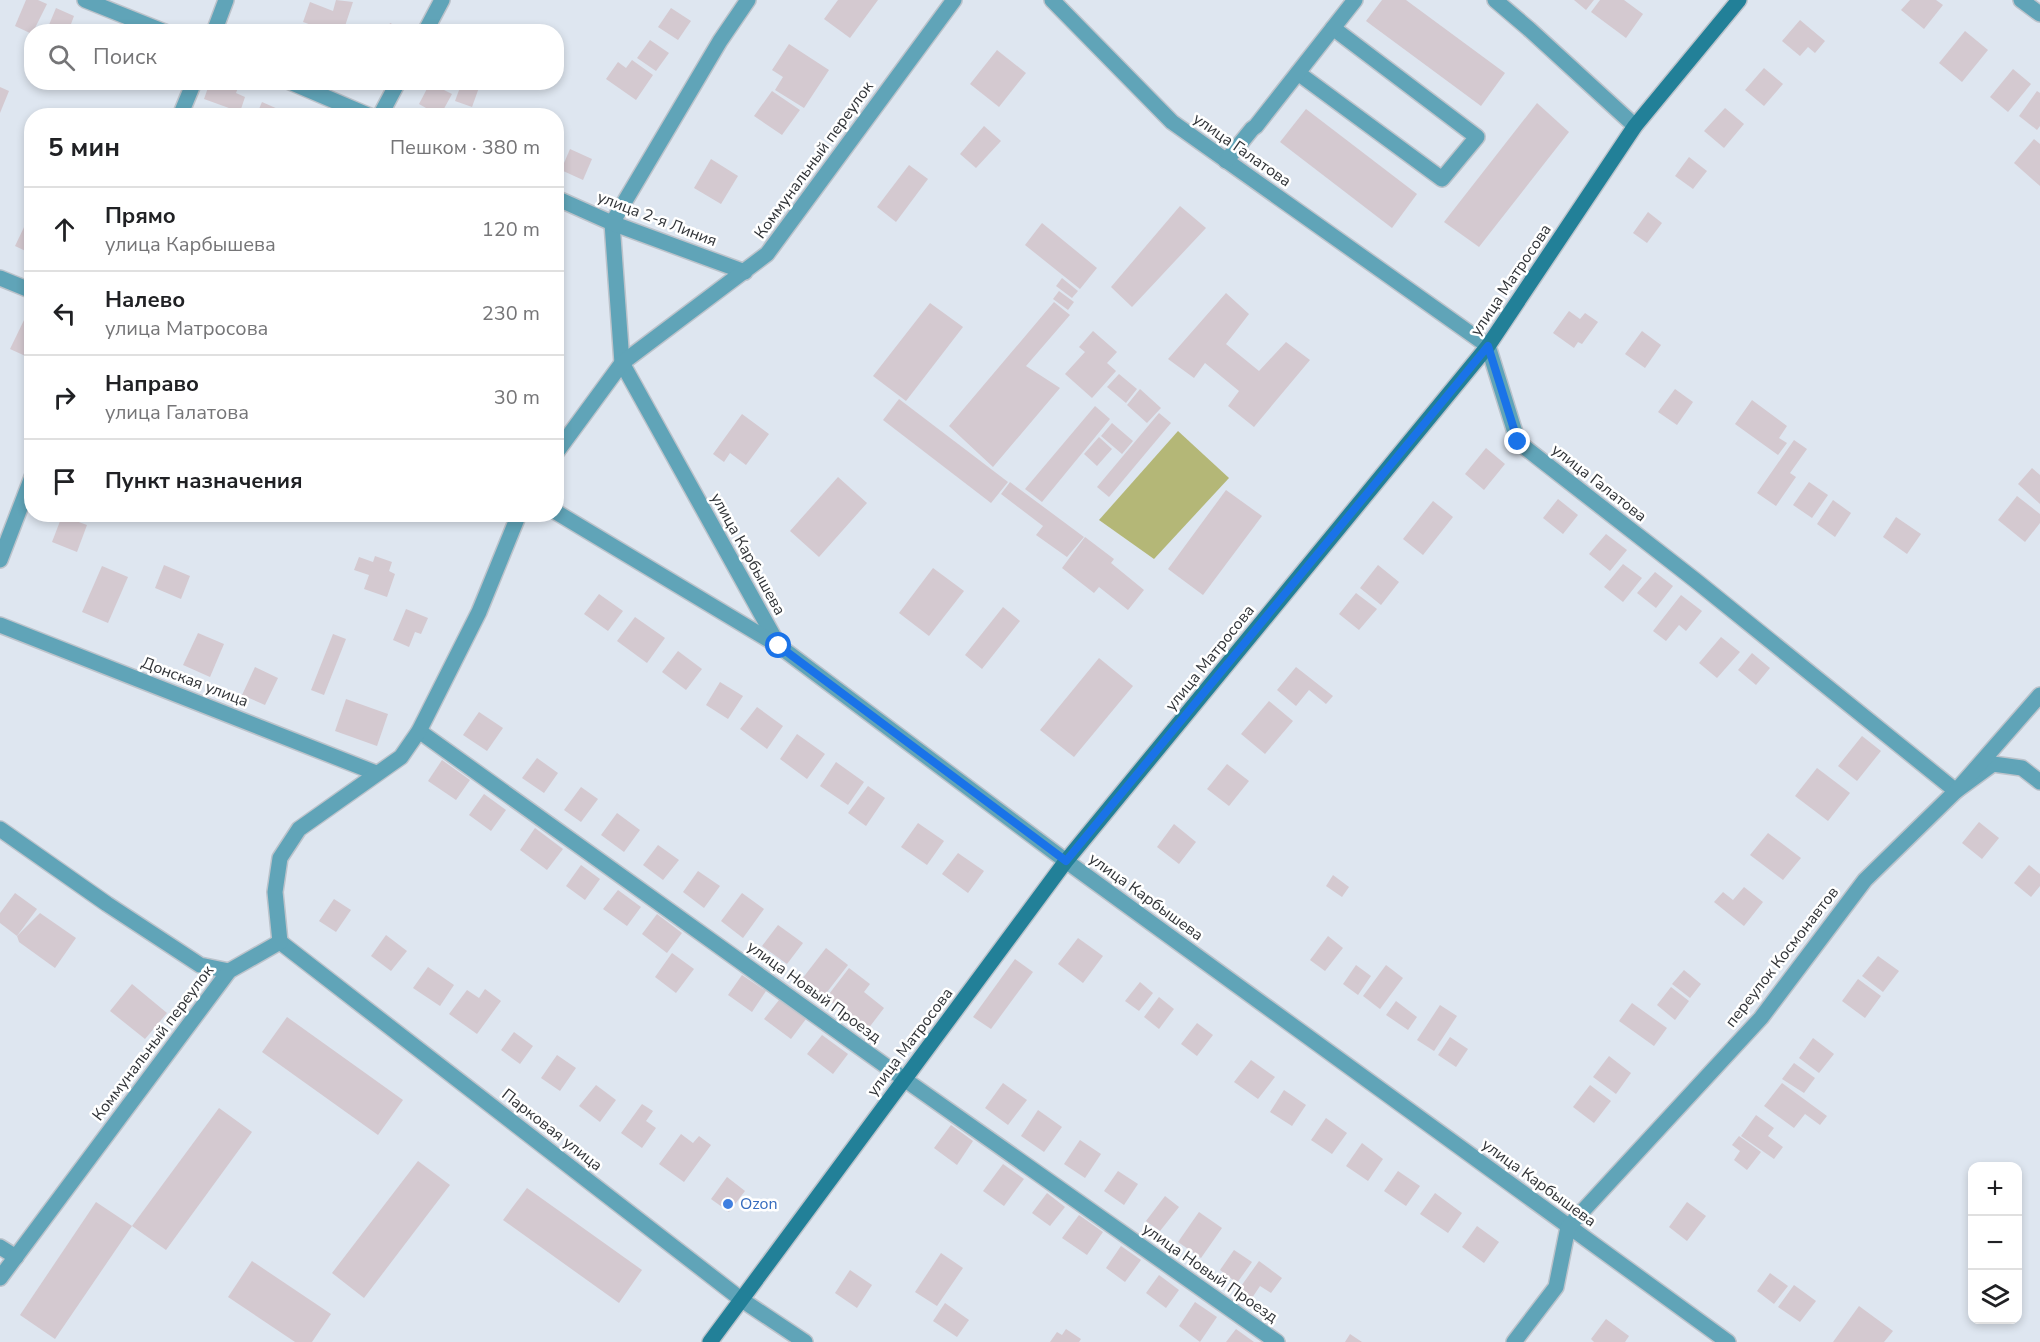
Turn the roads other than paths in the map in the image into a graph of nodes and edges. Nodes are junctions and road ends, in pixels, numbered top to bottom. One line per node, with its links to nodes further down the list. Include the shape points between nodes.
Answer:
1 (85, 0): 12 (street)
2 (226, 0): 13 (street)
3 (442, 0): 14 (street)
4 (748, 0): 26 (street)
5 (954, 0): 27 (street, Коммунальный переулок, via 767,254)
6 (1052, 0): 24 (street, улица Галатова, via 1172,122)
7 (1355, 0): 15 (street)
8 (1495, 0): 23 (street)
9 (1739, 0): 23 (street, улица Матросова)
10 (2021, 0): 11 (street)
11 (2040, 14)
12 (145, 24)
13 (217, 24)
14 (430, 24)
15 (1333, 28): 16 (street); 16 (street, via 1477,137 1442,179)
16 (1298, 73): 24 (street)
17 (191, 90): 20 (street)
18 (309, 90): 21 (street)
19 (394, 90): 22 (street)
20 (183, 108)
21 (351, 108)
22 (384, 108)
23 (1635, 126): 30 (street, улица Матросова)
24 (1226, 160): 30 (street, улица Галатова)
25 (564, 202): 26 (street, улица 2-я Линия)
26 (612, 223): 27 (street, улица 2-я Линия); 31 (street)
27 (745, 272): 31 (street, Коммунальный переулок)
28 (0, 278): 29 (street)
29 (24, 288)
30 (1488, 346): 43 (street, улица Галатова, via 1518,442); 45 (street, улица Матросова)
31 (622, 363): 32 (street, Коммунальный переулок); 38 (street, улица Карбышева)
32 (564, 442)
33 (24, 498): 36 (street)
34 (564, 517): 38 (street)
35 (516, 522): 40 (street, via 479,612)
36 (0, 560)
37 (0, 625): 41 (street, Донская улица)
38 (779, 646): 45 (street, улица Карбышева)
39 (2040, 695): 43 (street, переулок Космонавтов)
40 (419, 731): 41 (street, via 401,757); 48 (street, улица Новый Проезд)
41 (376, 773): 46 (street, via 299,829 280,858 275,892)
42 (2040, 782): 43 (street, via 2022,768 1993,764)
43 (1956, 791): 49 (street, переулок Космонавтов, via 1865,880 1761,1018)
44 (0, 829): 47 (street, via 200,965)
45 (1066, 861): 48 (street, улица Матросова); 49 (street, улица Карбышева)
46 (280, 942): 47 (street, Коммунальный переулок); 53 (street, Парковая улица)
47 (229, 971): 51 (street, Коммунальный переулок)
48 (904, 1079): 53 (street, улица Матросова); 56 (street, улица Новый Проезд)
49 (1568, 1227): 57 (street, via 1556,1287); 58 (street, улица Карбышева)
50 (0, 1247): 51 (street)
51 (16, 1257): 52 (street, Коммунальный переулок)
52 (0, 1278)
53 (742, 1299): 54 (street, улица Матросова); 55 (street, Парковая улица)
54 (710, 1342)
55 (805, 1342)
56 (1277, 1342)
57 (1514, 1342)
58 (1728, 1342)

